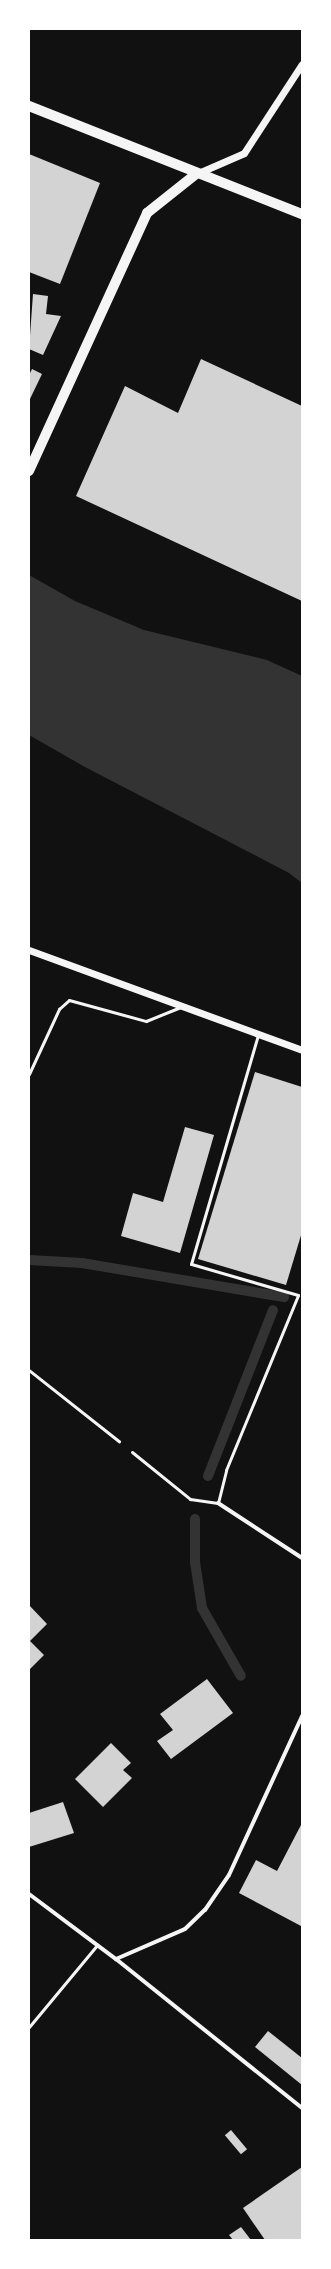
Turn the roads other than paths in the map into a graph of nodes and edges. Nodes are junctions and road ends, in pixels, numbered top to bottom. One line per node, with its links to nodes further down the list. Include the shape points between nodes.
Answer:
1 (302, 64): 3 (street, via 244,153)
2 (29, 106): 3 (main road)
3 (196, 174): 4 (main road, via 277,202); 5 (main road, via 147,213)
4 (302, 214)
5 (29, 472)
6 (29, 950): 7 (street)
7 (184, 1006): 8 (street); 10 (lane, via 146,1021 69,1000 59,1009)
8 (258, 1032): 9 (street); 12 (lane, via 192,1264 298,1295 226,1470)
9 (302, 1050)
10 (29, 1074)
11 (132, 1452): 12 (lane, via 190,1499)
12 (218, 1503): 13 (street)
13 (302, 1558)
14 (302, 1716): 17 (street, via 229,1875 205,1910 185,1929)
15 (29, 1894): 16 (street)
16 (97, 1945): 17 (street); 18 (lane)
17 (116, 1959): 19 (street)
18 (29, 2027)
19 (302, 2108)

